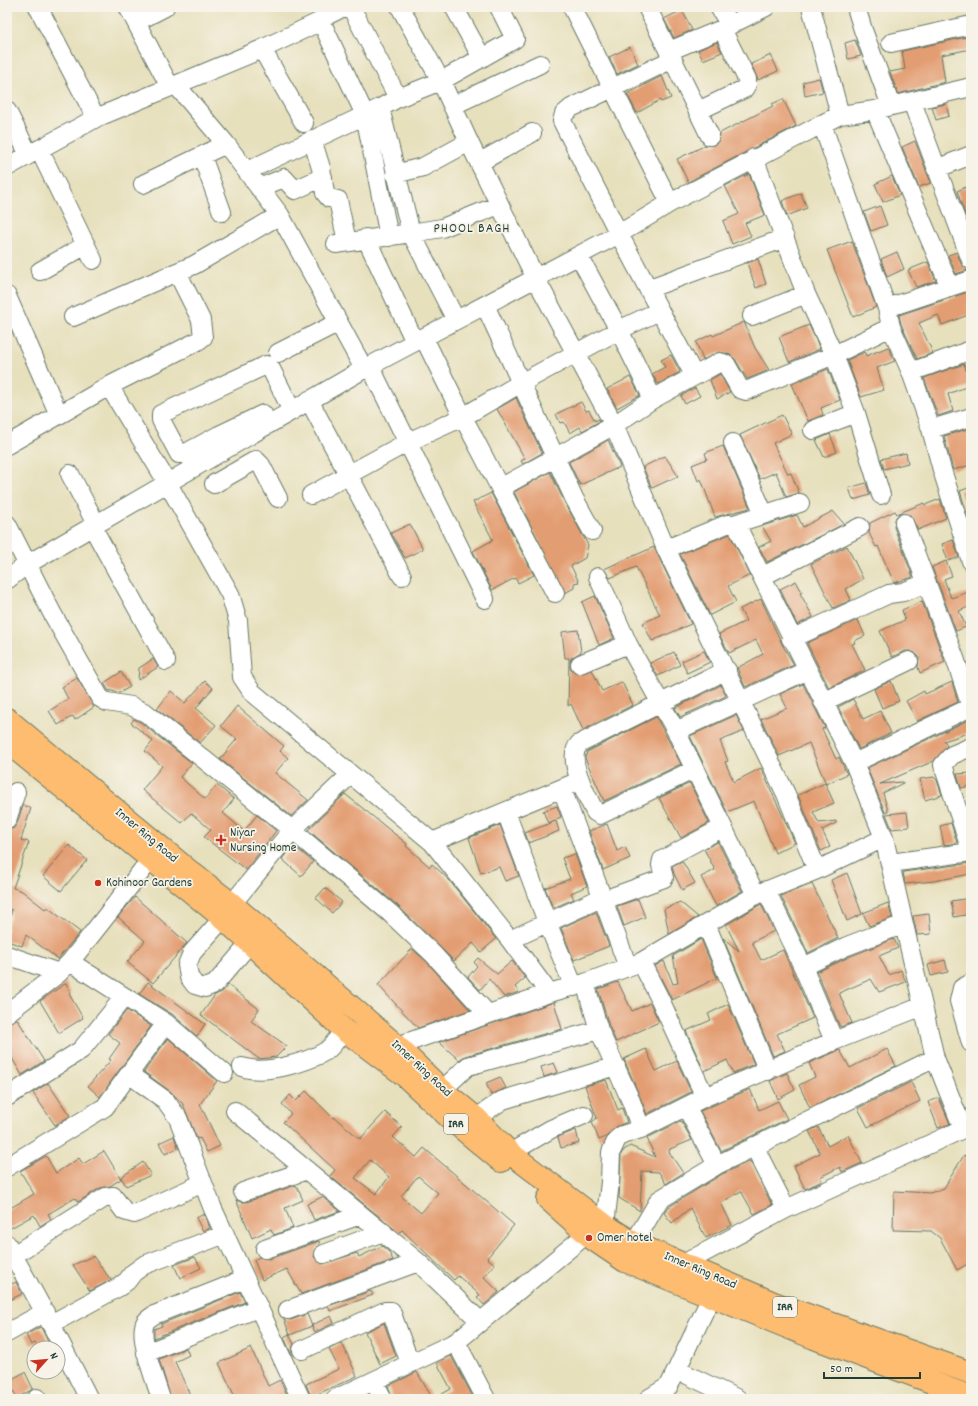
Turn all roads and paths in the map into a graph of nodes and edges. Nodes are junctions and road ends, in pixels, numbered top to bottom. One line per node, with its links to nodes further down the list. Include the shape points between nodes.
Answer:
1 (38, 7): 35 (street)
2 (164, 7): 14 (street)
3 (344, 7): 15 (street)
4 (351, 7): 27 (street)
5 (400, 7): 23 (street)
6 (454, 7): 21 (street)
7 (499, 7): 21 (street, via 515,39)
8 (572, 7): 26 (street)
9 (647, 7): 20 (street)
10 (719, 7): 17 (street)
11 (766, 7): 17 (street)
12 (810, 7): 34 (street)
13 (856, 7): 30 (street)
14 (132, 15): 24 (street)
15 (322, 15): 19 (street); 33 (street)
16 (971, 25): 18 (street)
17 (726, 27): 20 (street); 32 (street, via 747,84 744,89)
18 (891, 43)
19 (262, 49): 24 (street); 36 (street)
20 (671, 55): 26 (street); 32 (street)
21 (482, 58): 23 (street)
22 (540, 64): 29 (street)
23 (441, 81): 27 (street); 29 (street)
24 (173, 86): 35 (street); 42 (street)
25 (971, 87): 28 (street)
26 (613, 89): 55 (street); 61 (street, via 571,108 564,114 562,121)
27 (398, 98): 33 (street)
28 (912, 102): 30 (street); 49 (street)
29 (452, 106): 41 (street)
30 (883, 108): 34 (street); 71 (street)
31 (7, 111): 43 (street)
32 (698, 111): 39 (street)
33 (372, 112): 40 (street); 51 (street); 62 (street)
34 (840, 115): 37 (street)
35 (96, 118): 43 (street)
36 (304, 123)
37 (822, 124): 46 (street); 76 (street)
38 (532, 133): 47 (street)
39 (710, 136)
40 (312, 139): 50 (street); 52 (street)
41 (469, 142): 47 (street); 51 (street, via 423,167)
42 (226, 144): 45 (street); 50 (street)
43 (34, 152): 48 (street); 67 (street, via 89,253)
44 (971, 155): 49 (street)
45 (202, 156): 53 (street); 57 (street)
46 (754, 158): 55 (street); 64 (street)
47 (480, 162): 56 (street)
48 (7, 167)
49 (936, 169): 59 (street)
50 (247, 171): 54 (street)
51 (395, 174): 60 (street)
52 (323, 177): 54 (street, via 295,190 284,178); 63 (street, via 326,196 338,200 342,243)
53 (143, 184)
54 (259, 188): 58 (street)
55 (670, 202): 61 (street)
56 (499, 205): 60 (street, via 442,228); 69 (street)
57 (222, 212)
58 (280, 215): 68 (street, via 194,265); 81 (street)
59 (964, 225): 66 (street)
60 (411, 233): 62 (street); 80 (street)
61 (619, 234): 65 (street); 72 (street)
62 (389, 237): 63 (street)
63 (366, 238): 84 (street)
64 (784, 238): 72 (street); 73 (street)
65 (579, 256): 69 (street); 83 (street)
66 (971, 260)
67 (40, 271)
68 (177, 272): 79 (street); 93 (street, via 201,320 203,337)
69 (536, 279): 75 (street); 87 (street)
70 (971, 280): 71 (street)
71 (950, 287): 76 (street)
72 (650, 288): 77 (street)
73 (806, 294): 78 (street); 88 (street)
74 (7, 296): 98 (street)
75 (485, 305): 80 (street); 92 (street)
76 (887, 308): 82 (street)
77 (659, 311): 83 (street); 91 (street)
78 (752, 316)
79 (74, 317)
80 (456, 320): 84 (street)
81 (337, 323): 86 (street); 89 (street)
82 (891, 327): 88 (street); 90 (street)
83 (619, 330): 87 (street); 94 (street)
84 (420, 340): 89 (street); 99 (street)
85 (971, 350): 90 (street)
86 (278, 353)
87 (577, 354): 92 (street); 101 (street)
88 (834, 355): 91 (street, via 746,391 740,389 723,362); 97 (street)
89 (367, 368): 95 (street); 105 (street)
90 (911, 372): 102 (street)
91 (694, 375): 94 (street)
92 (521, 383): 99 (street); 108 (street)
93 (109, 386): 98 (street); 112 (street)
94 (653, 399): 101 (street)
95 (309, 400): 96 (street); 111 (street)
96 (282, 410): 104 (street); 104 (street, via 271,369 266,365 161,414 161,420 179,454)
97 (856, 413): 103 (street); 116 (street)
98 (59, 415): 107 (street)
99 (463, 417): 105 (street); 114 (street)
100 (971, 417): 102 (street)
101 (614, 425): 108 (street); 126 (street)
102 (931, 429): 127 (street)
103 (813, 430)
104 (226, 442): 109 (street); 112 (street)
105 (408, 442): 111 (street); 135 (street)
106 (733, 443): 119 (street)
107 (7, 445)
108 (555, 457): 114 (street); 125 (street)
109 (247, 464): 113 (street); 117 (street, via 256,460 261,465)
110 (70, 474): 123 (street)
111 (349, 474): 115 (street); 129 (street)
112 (167, 482): 123 (street); 154 (street, via 230,594 238,621 242,677 252,692)
113 (214, 484)
114 (500, 488): 134 (street)
115 (311, 495)
116 (881, 495)
117 (278, 498)
118 (800, 503): 119 (street)
119 (764, 514): 122 (street)
120 (904, 523): 133 (street)
121 (7, 524): 128 (street)
122 (734, 524): 126 (street); 130 (street)
123 (94, 525): 128 (street); 139 (street)
124 (860, 527): 130 (street)
125 (592, 531)
126 (663, 542): 142 (street)
127 (971, 561)
128 (26, 565): 132 (street); 161 (street, via 100,698 115,705 131,706 146,713)
129 (402, 576)
130 (763, 576): 136 (street)
131 (598, 577): 137 (street)
132 (7, 580)
133 (927, 583): 136 (street, via 889,594); 138 (street)
134 (555, 593)
135 (485, 599)
136 (791, 639): 143 (street)
137 (628, 644): 141 (street); 146 (street)
138 (964, 658): 147 (street)
139 (166, 660)
140 (909, 661): 145 (street)
141 (580, 664)
142 (727, 670): 144 (street); 146 (street)
143 (808, 670): 144 (street); 145 (street)
144 (740, 700): 149 (street); 167 (street, via 786,794)
145 (823, 702): 152 (street)
146 (660, 703): 149 (street); 155 (street, via 579,744 573,756)
147 (971, 707): 152 (street)
148 (7, 719): 170 (highway, Inner Ring Road / IRR, via 171,857)
149 (676, 731): 153 (street)
150 (7, 742): 165 (highway, Inner Ring Road / IRR)
151 (971, 747): 164 (street, via 952,755 944,765)
152 (854, 763): 162 (street)
153 (695, 769): 155 (street, via 600,815 595,812); 160 (street)
154 (350, 775): 161 (street); 163 (street)
155 (580, 780): 156 (street)
156 (562, 789): 158 (street); 169 (street)
157 (16, 792): 159 (street)
158 (506, 812): 163 (street); 171 (street)
159 (7, 820)
160 (722, 828): 168 (street); 169 (street, via 662,860 664,878)
161 (292, 830): 170 (street); 186 (street, via 433,954)
162 (884, 838): 166 (street); 167 (street)
163 (432, 842): 174 (street)
164 (971, 852): 166 (street)
165 (151, 859): 170 (highway, Inner Ring Road / IRR); 178 (street)
166 (890, 863): 173 (street)
167 (817, 870): 168 (street)
168 (761, 893): 172 (street); 179 (street)
169 (604, 899): 171 (street); 177 (street)
170 (227, 911): 175 (highway, Inner Ring Road / IRR); 175 (street, via 192,953 187,965 189,977 195,985 205,988 215,984); 192 (highway, Inner Ring Road / IRR)
171 (547, 922): 174 (street); 181 (street)
172 (706, 924): 177 (street); 196 (street)
173 (904, 924): 179 (street, via 847,946); 184 (street)
174 (510, 940): 182 (street)
175 (250, 943): 188 (highway, Inner Ring Road / IRR)
176 (7, 955): 178 (street)
177 (634, 965): 181 (street); 201 (street, via 658,995)
178 (65, 967): 183 (street); 185 (street)
179 (803, 967): 190 (street)
180 (971, 983): 191 (street, via 962,988 959,1001)
181 (580, 985): 182 (street); 189 (street)
182 (549, 993): 186 (street)
183 (124, 997): 187 (street); 200 (street, via 81,1050)
184 (923, 1006): 190 (street); 193 (street)
185 (7, 1013)
186 (487, 1013): 192 (street)
187 (166, 1023): 197 (street); 198 (street)
188 (344, 1030): 195 (street, via 327,1050 292,1065 257,1070); 216 (highway, Inner Ring Road / IRR, via 404,1075 459,1126)
189 (599, 1030): 194 (street); 199 (street, via 468,1066)
190 (834, 1041): 196 (street)
191 (971, 1043)
192 (397, 1046): 199 (highway, Inner Ring Road / IRR)
193 (935, 1058): 207 (street); 214 (street, via 963,1129)
194 (616, 1066): 205 (street, via 503,1100); 206 (street)
195 (242, 1067)
196 (768, 1071): 201 (street)
197 (224, 1073)
198 (130, 1075): 210 (street, via 105,1107); 212 (street, via 172,1109 188,1141)
199 (442, 1090): 205 (highway, Inner Ring Road / IRR)
200 (7, 1097)
201 (705, 1097): 202 (street)
202 (686, 1107): 206 (street); 209 (street)
203 (235, 1111): 211 (street)
204 (584, 1115): 208 (street, via 551,1129)
205 (476, 1118): 208 (highway, Inner Ring Road / IRR)
206 (641, 1129): 216 (street, via 617,1139 611,1152 610,1182)
207 (754, 1146): 209 (street); 214 (street)
208 (510, 1153): 216 (highway, Inner Ring Road / IRR)
209 (717, 1165): 219 (street, via 659,1200)
210 (7, 1167)
211 (306, 1170): 213 (street); 215 (street)
212 (203, 1183): 218 (street); 221 (street, via 134,1214 124,1211 113,1196 106,1197)
213 (243, 1192)
214 (786, 1208): 224 (street)
215 (360, 1215): 217 (street); 220 (street)
216 (596, 1229): 219 (highway, Inner Ring Road / IRR); 226 (highway, Inner Ring Road / IRR, via 594,1240 624,1261); 230 (street)
217 (383, 1232): 222 (street); 223 (street)
218 (225, 1234): 225 (street); 229 (street, via 139,1268 119,1287)
219 (634, 1243): 224 (highway, Inner Ring Road / IRR)
220 (265, 1249)
221 (9, 1253): 229 (street)
222 (324, 1254)
223 (418, 1262): 228 (street); 230 (street)
224 (683, 1264): 237 (highway, Inner Ring Road / IRR, via 774,1303)
225 (245, 1279): 227 (street); 234 (street, via 148,1318 144,1329)
226 (712, 1295): 236 (street); 240 (highway, Inner Ring Road / IRR, via 814,1338)
227 (258, 1308): 234 (street); 243 (street)
228 (288, 1310)
229 (48, 1318): 231 (street); 241 (street)
230 (480, 1321): 232 (street)
231 (7, 1333)
232 (456, 1342): 235 (street); 246 (street)
233 (302, 1350): 235 (street, via 385,1311 391,1311)
234 (146, 1353): 242 (street)
235 (410, 1363): 238 (street)
236 (677, 1370): 239 (street); 248 (street)
237 (971, 1373)
238 (374, 1381): 244 (street); 245 (street)
239 (673, 1393): 247 (street)
240 (971, 1397)
241 (89, 1399)
242 (161, 1399)
243 (301, 1399)
244 (335, 1399)
245 (383, 1399)
246 (486, 1399)
247 (648, 1399)
248 (738, 1399)

